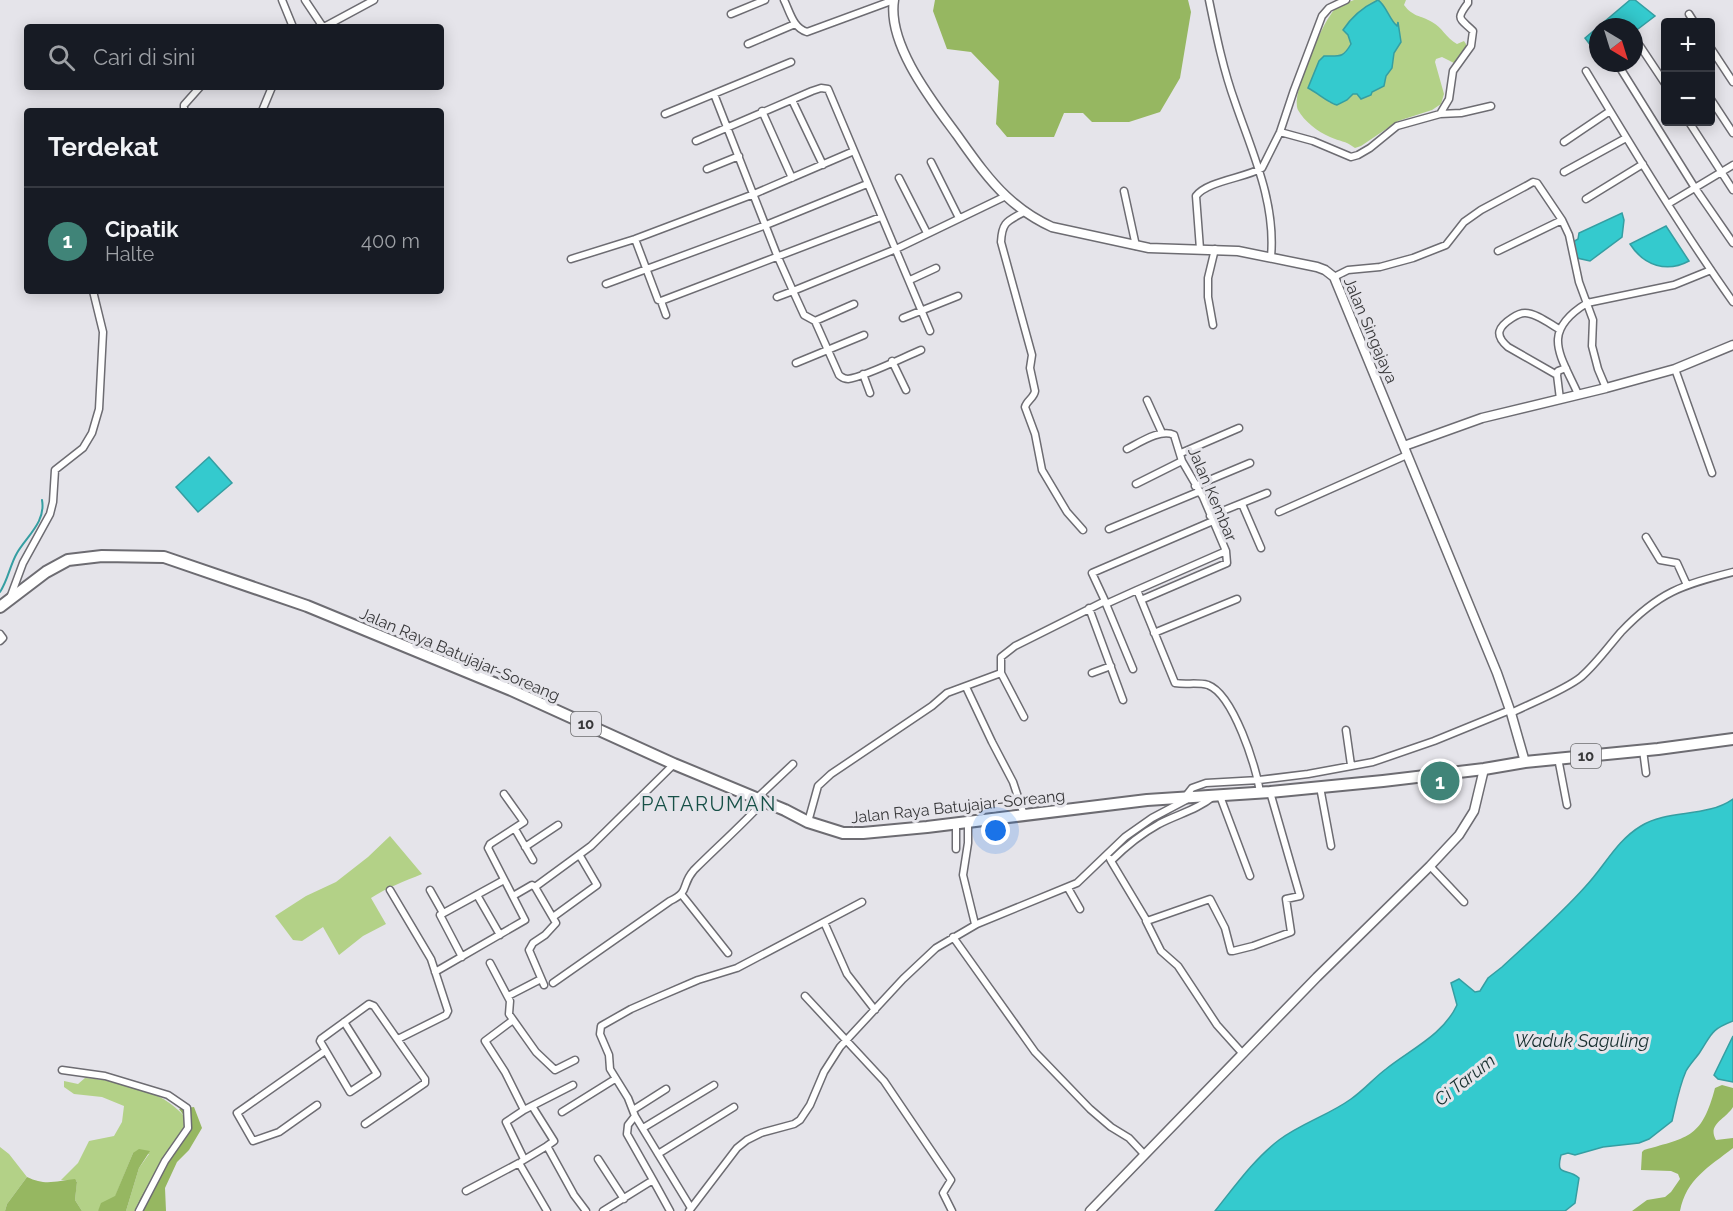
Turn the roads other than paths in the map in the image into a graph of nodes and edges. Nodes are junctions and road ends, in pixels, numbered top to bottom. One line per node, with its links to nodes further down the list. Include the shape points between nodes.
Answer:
1 (282, 0): 13 (street)
2 (304, 0): 14 (street)
3 (374, 0): 15 (street)
4 (765, 0): 10 (street)
5 (784, 0): 16 (street)
6 (894, 0): 16 (street, via 807,32); 61 (street, Jalan Singajaya, via 896,26 917,78 978,165)
7 (1209, 0): 51 (street, via 1234,100)
8 (1346, 0): 39 (street, via 1322,16)
9 (1467, 0): 36 (street, via 1459,17 1473,31 1472,46 1453,72 1449,99)
10 (731, 14)
11 (1689, 14): 12 (street)
12 (1692, 18)
13 (291, 24)
14 (322, 24)
15 (336, 24)
16 (795, 24): 17 (street)
17 (748, 44)
18 (1643, 51): 23 (street)
19 (1715, 55): 24 (street)
20 (791, 62): 27 (street)
21 (1586, 71): 34 (street)
22 (1623, 72): 57 (street)
23 (1661, 79)
24 (1733, 82)
25 (197, 90): 31 (street)
26 (271, 90): 32 (street)
27 (714, 94): 35 (street); 38 (street)
28 (792, 100): 33 (street); 44 (street, via 821,88 828,89); 48 (street)
29 (1491, 106): 36 (street)
30 (1715, 106): 40 (street)
31 (184, 108)
32 (263, 108)
33 (762, 111): 38 (street); 54 (street)
34 (1610, 111): 41 (street); 43 (street)
35 (665, 114)
36 (1440, 114): 39 (street, via 1397,126 1370,148 1351,157)
37 (1692, 126): 53 (street)
38 (727, 127): 42 (street); 45 (street)
39 (1280, 132): 51 (street)
40 (1733, 133)
41 (1626, 138): 47 (street); 52 (street)
42 (696, 141)
43 (1564, 142)
44 (854, 151): 48 (street); 56 (street)
45 (739, 156): 50 (street); 60 (street)
46 (931, 162): 66 (street)
47 (1642, 164): 62 (street); 63 (street)
48 (823, 165): 54 (street)
49 (1733, 165): 53 (street)
50 (707, 169)
51 (1260, 170): 74 (street, via 1199,193 1195,201); 78 (street, via 1270,218)
52 (1564, 172)
53 (1722, 172): 57 (street); 58 (street)
54 (792, 178): 60 (street)
55 (899, 178): 69 (street)
56 (867, 184): 65 (street); 68 (street)
57 (1695, 188): 63 (street); 71 (street)
58 (1733, 190)
59 (1124, 191): 72 (street)
60 (754, 195): 68 (street); 70 (street)
61 (1006, 196): 64 (street, Jalan Singajaya); 66 (street)
62 (1586, 199)
63 (1668, 204): 82 (street)
64 (1024, 212): 72 (street, Jalan Singajaya, via 1052,227); 131 (street, via 1006,221 1001,242 1032,355 1030,368 1035,392 1025,407 1035,434 1041,470)
65 (881, 217): 73 (street); 77 (street)
66 (959, 218): 69 (street)
67 (1562, 220): 76 (street); 83 (street, via 1533,182 1464,222 1446,245 1413,258 1348,270); 92 (street)
68 (766, 225): 77 (street); 81 (street)
69 (927, 233): 73 (street)
70 (635, 238): 79 (street); 81 (street)
71 (1733, 243)
72 (1136, 246): 74 (street, Jalan Singajaya)
73 (896, 249): 84 (street); 86 (street)
74 (1200, 249): 75 (street, Jalan Singajaya)
75 (1215, 249): 78 (street, Jalan Singajaya); 98 (street, via 1208,278)
76 (1498, 251)
77 (777, 255): 86 (street); 90 (street)
78 (1271, 257): 83 (street, Jalan Singajaya, via 1317,267)
79 (571, 259)
80 (936, 268): 84 (street)
81 (646, 270): 85 (street); 90 (street)
82 (1710, 270): 91 (street); 92 (street, via 1674,285)
83 (1334, 277): 120 (street, Jalan Singajaya)
84 (909, 280): 94 (street)
85 (606, 284)
86 (793, 291): 89 (street); 97 (street, via 804,315)
87 (94, 294): 140 (street, via 103,332 99,409 82,448 55,470 50,514)
88 (958, 296): 94 (street)
89 (777, 297)
90 (661, 301): 95 (street)
91 (1733, 302)
92 (1587, 303): 99 (street); 111 (street, via 1593,320 1592,346)
93 (854, 304): 97 (street)
94 (922, 309): 96 (street); 100 (street)
95 (666, 315)
96 (903, 318)
97 (815, 321): 103 (street)
98 (1213, 325)
99 (1560, 329): 107 (street, via 1558,351); 110 (street, via 1525,313 1501,324 1499,330 1508,347)
100 (930, 331)
101 (864, 336): 103 (street)
102 (1733, 345): 108 (street)
103 (828, 350): 106 (street); 109 (street, via 842,378)
104 (921, 350): 105 (street)
105 (892, 361): 109 (street); 112 (street)
106 (796, 363)
107 (1566, 368): 110 (street); 114 (street)
108 (1675, 369): 111 (street); 123 (street)
109 (863, 374): 113 (street)
110 (1557, 375): 115 (street)
111 (1606, 388): 114 (street)
112 (906, 390)
113 (870, 393)
114 (1578, 394): 115 (street)
115 (1560, 399): 120 (street, via 1471,421)
116 (1147, 400): 118 (street)
117 (1239, 428): 121 (street)
118 (1162, 433): 119 (street); 121 (street, Jalan Kembar, via 1174,435)
119 (1126, 449)
120 (1405, 451): 128 (street); 152 (street, Jalan Singajaya)
121 (1181, 457): 124 (street); 125 (street, Jalan Kembar)
122 (1250, 463): 125 (street)
123 (1712, 473)
124 (1136, 484)
125 (1197, 489): 129 (street, Jalan Kembar); 130 (street)
126 (1267, 493): 127 (street)
127 (1242, 504): 129 (street); 133 (street)
128 (1279, 512)
129 (1211, 519): 134 (street, Jalan Kembar); 141 (street, via 1092,573)
130 (1109, 529)
131 (1083, 530)
132 (1646, 537): 136 (street, via 1660,560 1677,563)
133 (1261, 549)
134 (1226, 551): 137 (street, Jalan Kembar); 139 (street, via 1227,563)
135 (1733, 572): 136 (street)
136 (1686, 581): 152 (street, via 1649,605 1581,677)
137 (1137, 590): 139 (street); 141 (street, Jalan Kembar)
138 (1238, 599): 143 (street)
139 (1141, 600): 143 (street)
140 (5, 603): 159 (highway, Jalan Raya Batujajar-Soreang / 10, via 68,560 164,557 307,606 511,690)
141 (1106, 603): 142 (street, Jalan Kembar); 147 (street)
142 (1089, 609): 146 (street); 148 (street, Jalan Kembar, via 1007,651 1001,657)
143 (1154, 633): 164 (street, via 1175,683 1210,686 1234,713)
144 (0, 634): 145 (street)
145 (0, 641)
146 (1111, 666): 149 (street); 151 (street)
147 (1133, 669)
148 (1001, 673): 150 (street); 153 (street)
149 (1092, 673)
150 (966, 687): 171 (street, via 1013,782); 172 (street, via 947,693 831,774 818,786)
151 (1123, 700)
152 (1511, 712): 158 (street, Jalan Singajaya); 161 (street, via 1373,762)
153 (1024, 717)
154 (1346, 730): 161 (street)
155 (1733, 739): 156 (highway, Jalan Raya Batujajar-Soreang / 10)
156 (1643, 750): 157 (highway, Jalan Raya Batujajar-Soreang / 10); 163 (street)
157 (1558, 758): 158 (highway, Jalan Raya Batujajar-Soreang / 10); 170 (street)
158 (1525, 762): 162 (highway, Jalan Raya Batujajar-Soreang / 10)
159 (674, 764): 169 (highway, Jalan Raya Batujajar-Soreang / 10); 180 (street)
160 (793, 764): 169 (street)
161 (1351, 765): 164 (street)
162 (1484, 770): 165 (highway, Jalan Raya Batujajar-Soreang / 10); 183 (street, via 1469,819)
163 (1646, 773)
164 (1262, 787): 165 (highway, Jalan Raya Batujajar-Soreang / 10); 167 (highway, Jalan Raya Batujajar-Soreang / 10); 168 (street, via 1198,784 1192,788); 198 (street, via 1300,896 1286,899 1291,932 1231,951 1225,928 1210,899)
165 (1320, 787): 177 (street)
166 (504, 794): 176 (street, via 524,822)
167 (1215, 796): 168 (highway, Jalan Raya Batujajar-Soreang / 10); 181 (street, via 1195,810 1147,831); 184 (street)
168 (1191, 797): 171 (highway, Jalan Raya Batujajar-Soreang / 10); 181 (street, via 1138,826)
169 (760, 800): 172 (highway, Jalan Raya Batujajar-Soreang / 10); 192 (street, via 735,833 685,882)
170 (1567, 805)
171 (1024, 815): 173 (highway, Jalan Raya Batujajar-Soreang / 10)
172 (808, 822): 174 (highway, Jalan Raya Batujajar-Soreang / 10, via 835,832 862,833)
173 (968, 822): 174 (highway, Jalan Raya Batujajar-Soreang / 10); 200 (street, via 963,875)
174 (956, 824): 179 (street)
175 (558, 825): 178 (street)
176 (515, 829): 178 (street); 185 (street, via 488,845)
177 (1330, 846)
178 (525, 847): 182 (street)
179 (956, 849)
180 (580, 856): 186 (street); 197 (street, via 597,885)
181 (1109, 858): 187 (street); 198 (street)
182 (533, 860)
183 (1430, 866): 194 (street); 216 (street)
184 (1250, 876)
185 (504, 880): 190 (street); 191 (street)
186 (535, 887): 191 (street, via 529,886); 197 (street)
187 (1068, 888): 195 (street); 200 (street)
188 (390, 890): 206 (street)
189 (430, 890): 196 (street)
190 (477, 895): 196 (street); 201 (street)
191 (513, 896): 201 (street, via 525,920)
192 (682, 896): 203 (street); 207 (street)
193 (861, 902): 199 (street)
194 (1464, 902)
195 (1080, 909)
196 (443, 913): 204 (street, via 440,917)
197 (553, 917): 208 (street, via 556,923 529,950 542,982)
198 (1146, 921): 216 (street, via 1161,951 1178,966)
199 (824, 922): 210 (street, via 847,974); 219 (street, via 737,968 631,1008 601,1026 600,1034)
200 (975, 924): 202 (street)
201 (500, 935): 204 (street)
202 (953, 937): 210 (street, via 921,962); 232 (street, via 1035,1052 1090,1109)
203 (728, 953)
204 (462, 957): 206 (street)
205 (490, 963): 208 (street)
206 (435, 972): 213 (street, via 448,1014)
207 (553, 983)
208 (508, 996): 211 (street)
209 (805, 996): 214 (street)
210 (875, 1010): 214 (street)
211 (513, 1020): 217 (street, via 555,1070); 226 (street, via 485,1041)
212 (344, 1022): 213 (street, via 369,1004); 215 (street, via 321,1039); 215 (street, via 377,1074 351,1092)
213 (398, 1038): 229 (street, via 426,1081)
214 (846, 1039): 239 (street, via 830,1060 800,1120 761,1133 737,1148); 245 (street, via 884,1081 949,1176 951,1182 944,1193)
215 (325, 1051): 223 (street, via 237,1113 253,1141 279,1131)
216 (1242, 1054): 232 (street)
217 (574, 1060)
218 (62, 1070): 240 (street, via 105,1076 168,1095 187,1108 188,1128 165,1161)
219 (615, 1078): 227 (street); 228 (street)
220 (573, 1085): 224 (street)
221 (714, 1085): 230 (street)
222 (666, 1089): 228 (street)
223 (317, 1105)
224 (532, 1106): 226 (street); 231 (street, via 554,1141)
225 (734, 1107): 233 (street)
226 (524, 1110): 235 (street, via 506,1122)
227 (562, 1112)
228 (634, 1113): 230 (street); 236 (street, via 627,1134)
229 (365, 1124)
230 (643, 1128): 233 (street)
231 (547, 1146): 235 (street); 242 (street)
232 (1144, 1154): 246 (street)
233 (658, 1155): 239 (street)
234 (598, 1159): 238 (street)
235 (522, 1161): 237 (street); 241 (street)
236 (653, 1180): 238 (street); 244 (street)
237 (466, 1191)
238 (624, 1199): 243 (street)
239 (690, 1210)
240 (139, 1211)
241 (547, 1211)
242 (586, 1211)
243 (603, 1211)
244 (670, 1211)
245 (952, 1211)
246 (1090, 1211)

